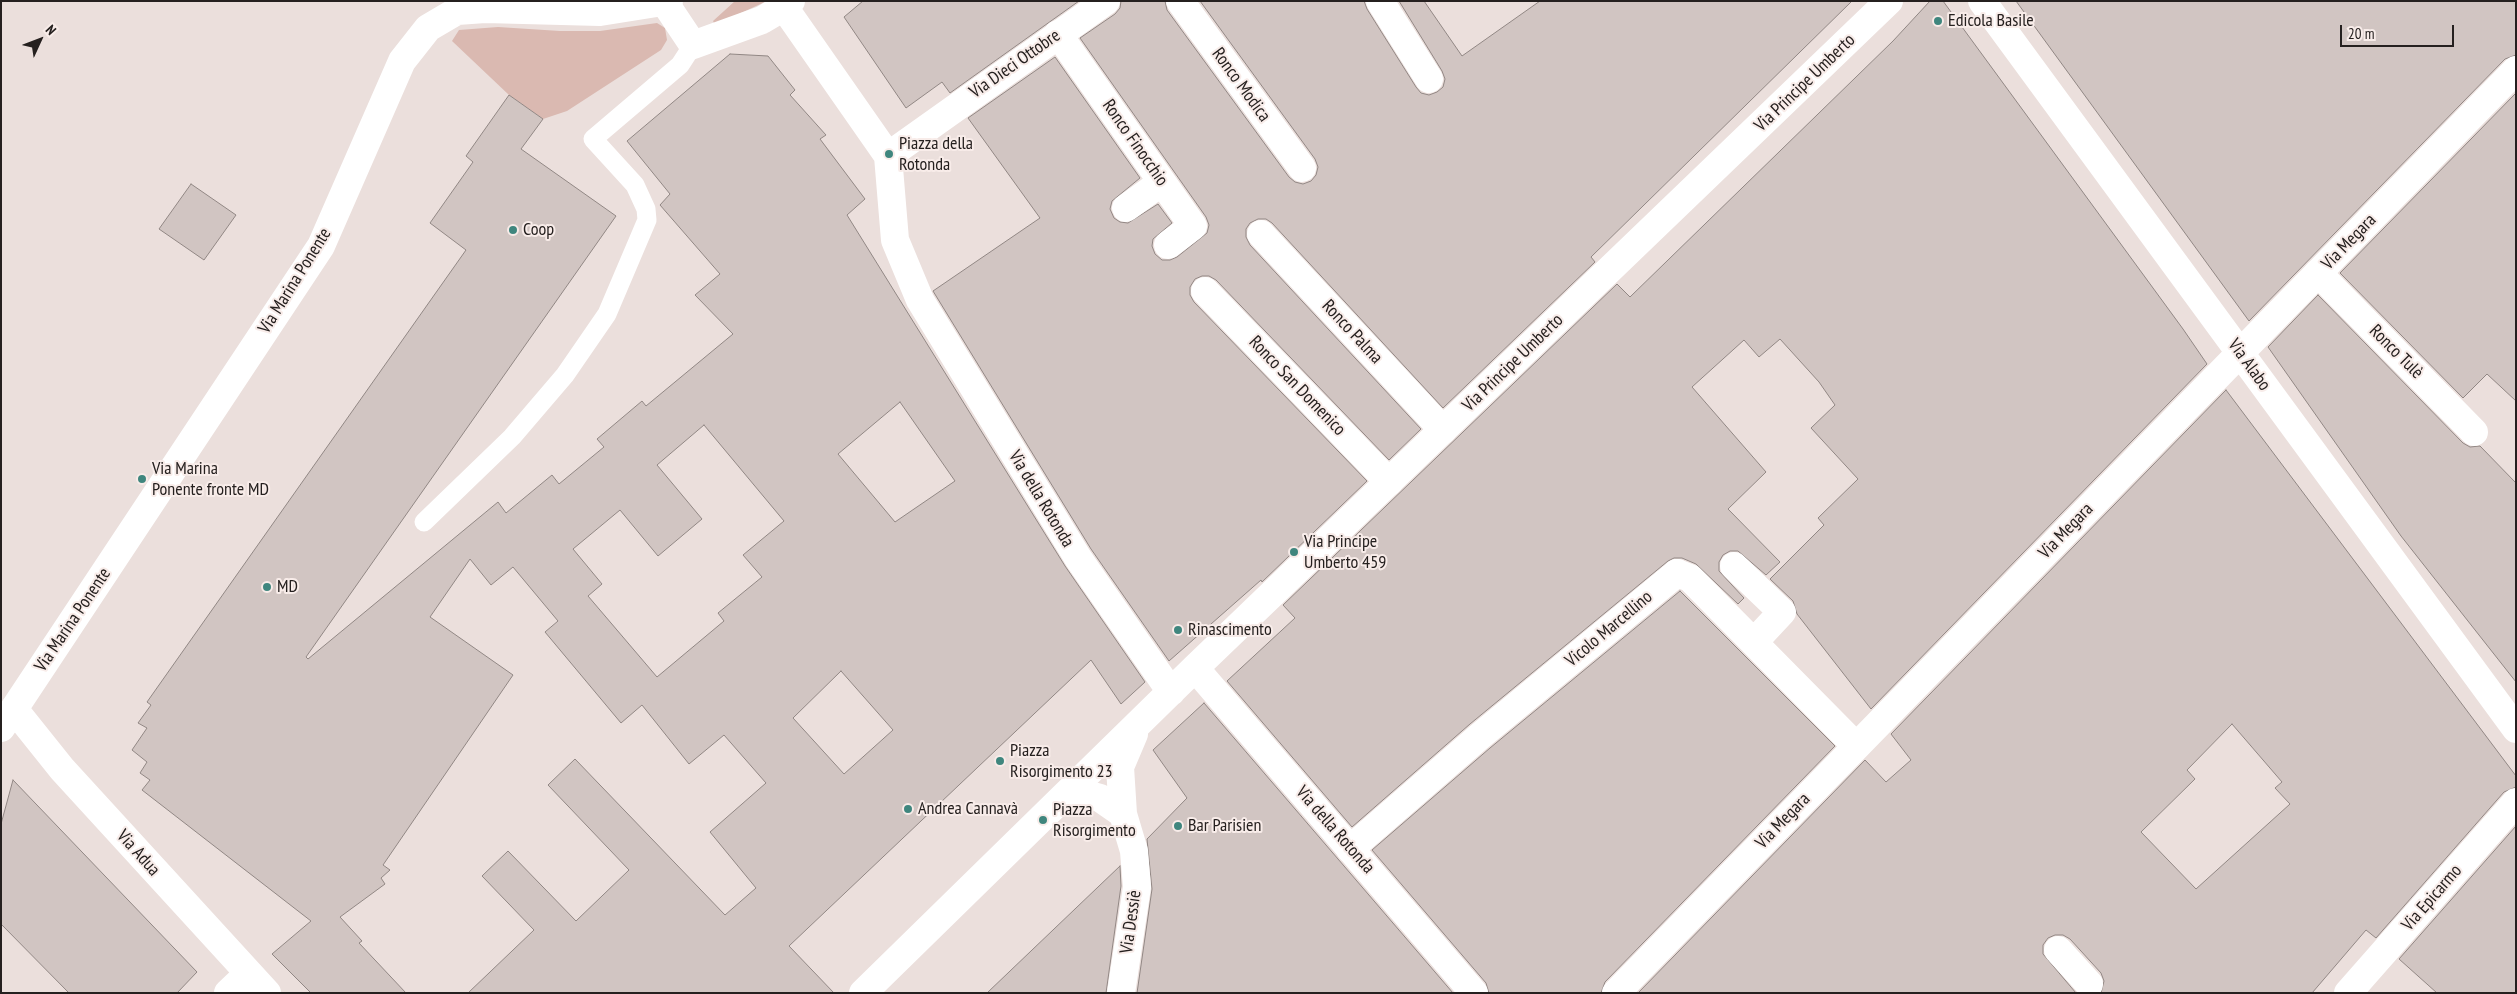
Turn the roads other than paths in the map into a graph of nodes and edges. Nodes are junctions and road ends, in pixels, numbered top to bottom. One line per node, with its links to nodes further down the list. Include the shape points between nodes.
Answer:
1 (1106, 1): 8 (street, Via Dieci Ottobre)
2 (1180, 1): 13 (street, Ronco Modica)
3 (1380, 1): 11 (street)
4 (1889, 1): 21 (street, Via Principe Umberto)
5 (1982, 1): 20 (street, Via Alabo)
6 (667, 2): 9 (street); 29 (street, Via Marina Ponente, via 600,12 457,11 428,28 402,61 321,246)
7 (787, 4): 9 (street, via 762,20); 12 (street)
8 (1058, 34): 12 (street, Via Dieci Ottobre); 14 (street, Ronco Finocchio)
9 (693, 45): 24 (lane, via 680,66 593,139 635,186 646,209 647,220 607,314 565,375 512,437)
10 (2516, 70): 18 (street, Via Megara)
11 (1429, 79)
12 (888, 156): 28 (street, Via della Rotonda, via 895,240 920,300 1078,558)
13 (1302, 168)
14 (1162, 182): 15 (street); 17 (street, Ronco Finocchio, via 1193,226)
15 (1126, 208)
16 (1261, 234): 21 (street, Ronco Palma)
17 (1168, 245)
18 (2318, 273): 20 (street, Via Megara); 22 (street, Ronco Tulè)
19 (1205, 291): 23 (street, Ronco San Domenico)
20 (2240, 353): 31 (street, Via Alabo); 32 (street, Via Megara)
21 (1443, 430): 23 (street, Via Principe Umberto)
22 (2474, 432)
23 (1389, 482): 27 (street, Via Principe Umberto)
24 (424, 522)
25 (1734, 566): 26 (street, via 1782,612)
26 (1754, 642): 32 (street, Vicolo Marcellino); 36 (street, Vicolo Marcellino, via 1690,578 1677,573 1480,736)
27 (1195, 668): 28 (street, Via Principe Umberto); 36 (street, Via della Rotonda)
28 (1172, 692): 30 (street, Via Principe Umberto)
29 (8, 719): 38 (street, Via Adua, via 62,769)
30 (1137, 726): 33 (street, Via Principe Umberto); 35 (street, Via Dessiè, via 1120,768)
31 (2516, 729)
32 (1856, 746): 44 (street, Via Megara)
33 (1072, 790): 35 (street, via 1100,798); 41 (street, Via Principe Umberto)
34 (2516, 802): 45 (street, Via Epicarmo)
35 (1123, 814): 42 (street, Via Dessiè, via 1134,851 1137,887)
36 (1350, 849): 43 (street, Via della Rotonda)
37 (2058, 950): 39 (street)
38 (257, 984): 40 (street)
39 (2089, 990)
40 (228, 993)
41 (863, 993)
42 (1121, 993)
43 (1474, 993)
44 (1616, 993)
45 (2348, 993)

